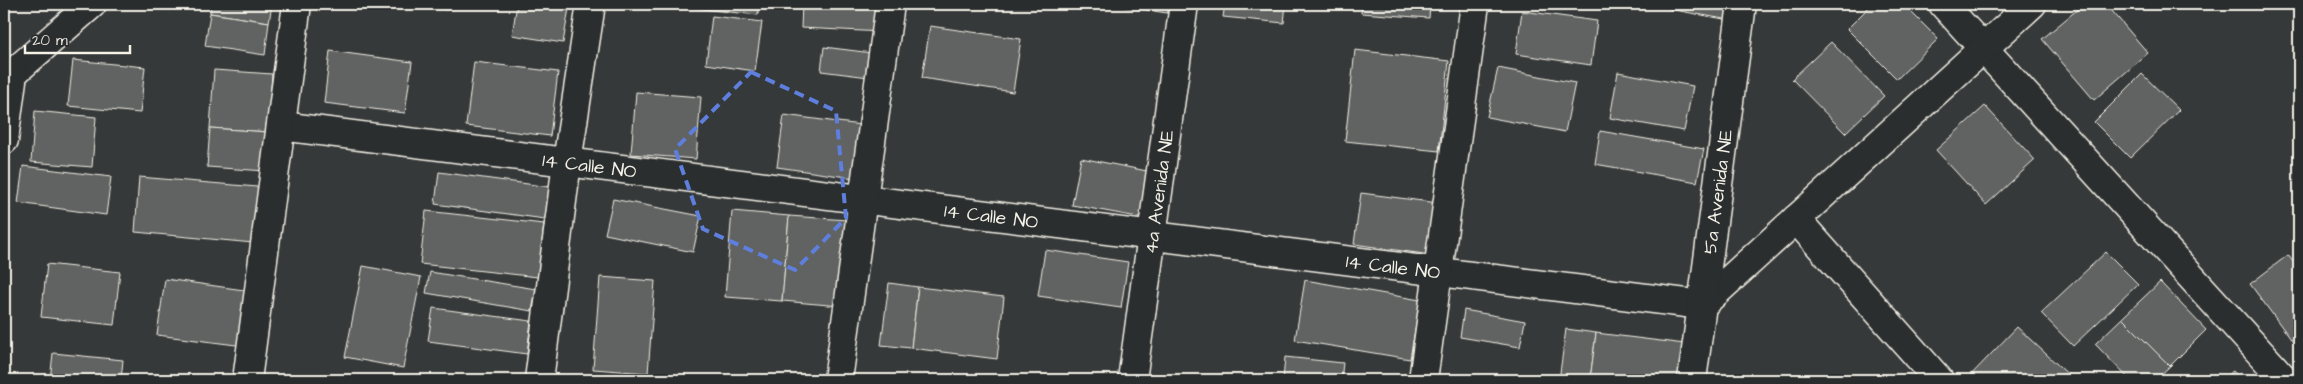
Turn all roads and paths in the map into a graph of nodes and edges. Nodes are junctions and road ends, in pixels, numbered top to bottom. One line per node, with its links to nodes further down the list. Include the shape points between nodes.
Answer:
1 (92, 4): 11 (street)
2 (297, 4): 12 (street)
3 (591, 4): 14 (street)
4 (890, 4): 15 (street)
5 (1184, 4): 17 (street, 4a Avenida NE)
6 (1475, 4): 18 (street)
7 (1742, 4): 19 (street, 5a Avenida NE)
8 (1942, 4): 10 (street)
9 (2032, 4): 10 (street)
10 (1984, 48): 16 (street); 27 (street)
11 (8, 77): 13 (street)
12 (281, 126): 14 (street, 14 Calle NO); 20 (street)
13 (4, 140)
14 (567, 162): 15 (street, 14 Calle NO); 21 (street)
15 (863, 199): 17 (street, 14 Calle NO); 22 (street)
16 (1796, 219): 19 (street); 26 (street)
17 (1152, 236): 18 (street, 14 Calle NO); 23 (street, 4a Avenida NE)
18 (1438, 272): 19 (street, 14 Calle NO); 24 (street)
19 (1702, 305): 25 (street, 5a Avenida NE)
20 (247, 380)
21 (539, 380)
22 (838, 380)
23 (1132, 380)
24 (1423, 380)
25 (1692, 380)
26 (1939, 380)
27 (2285, 380)

